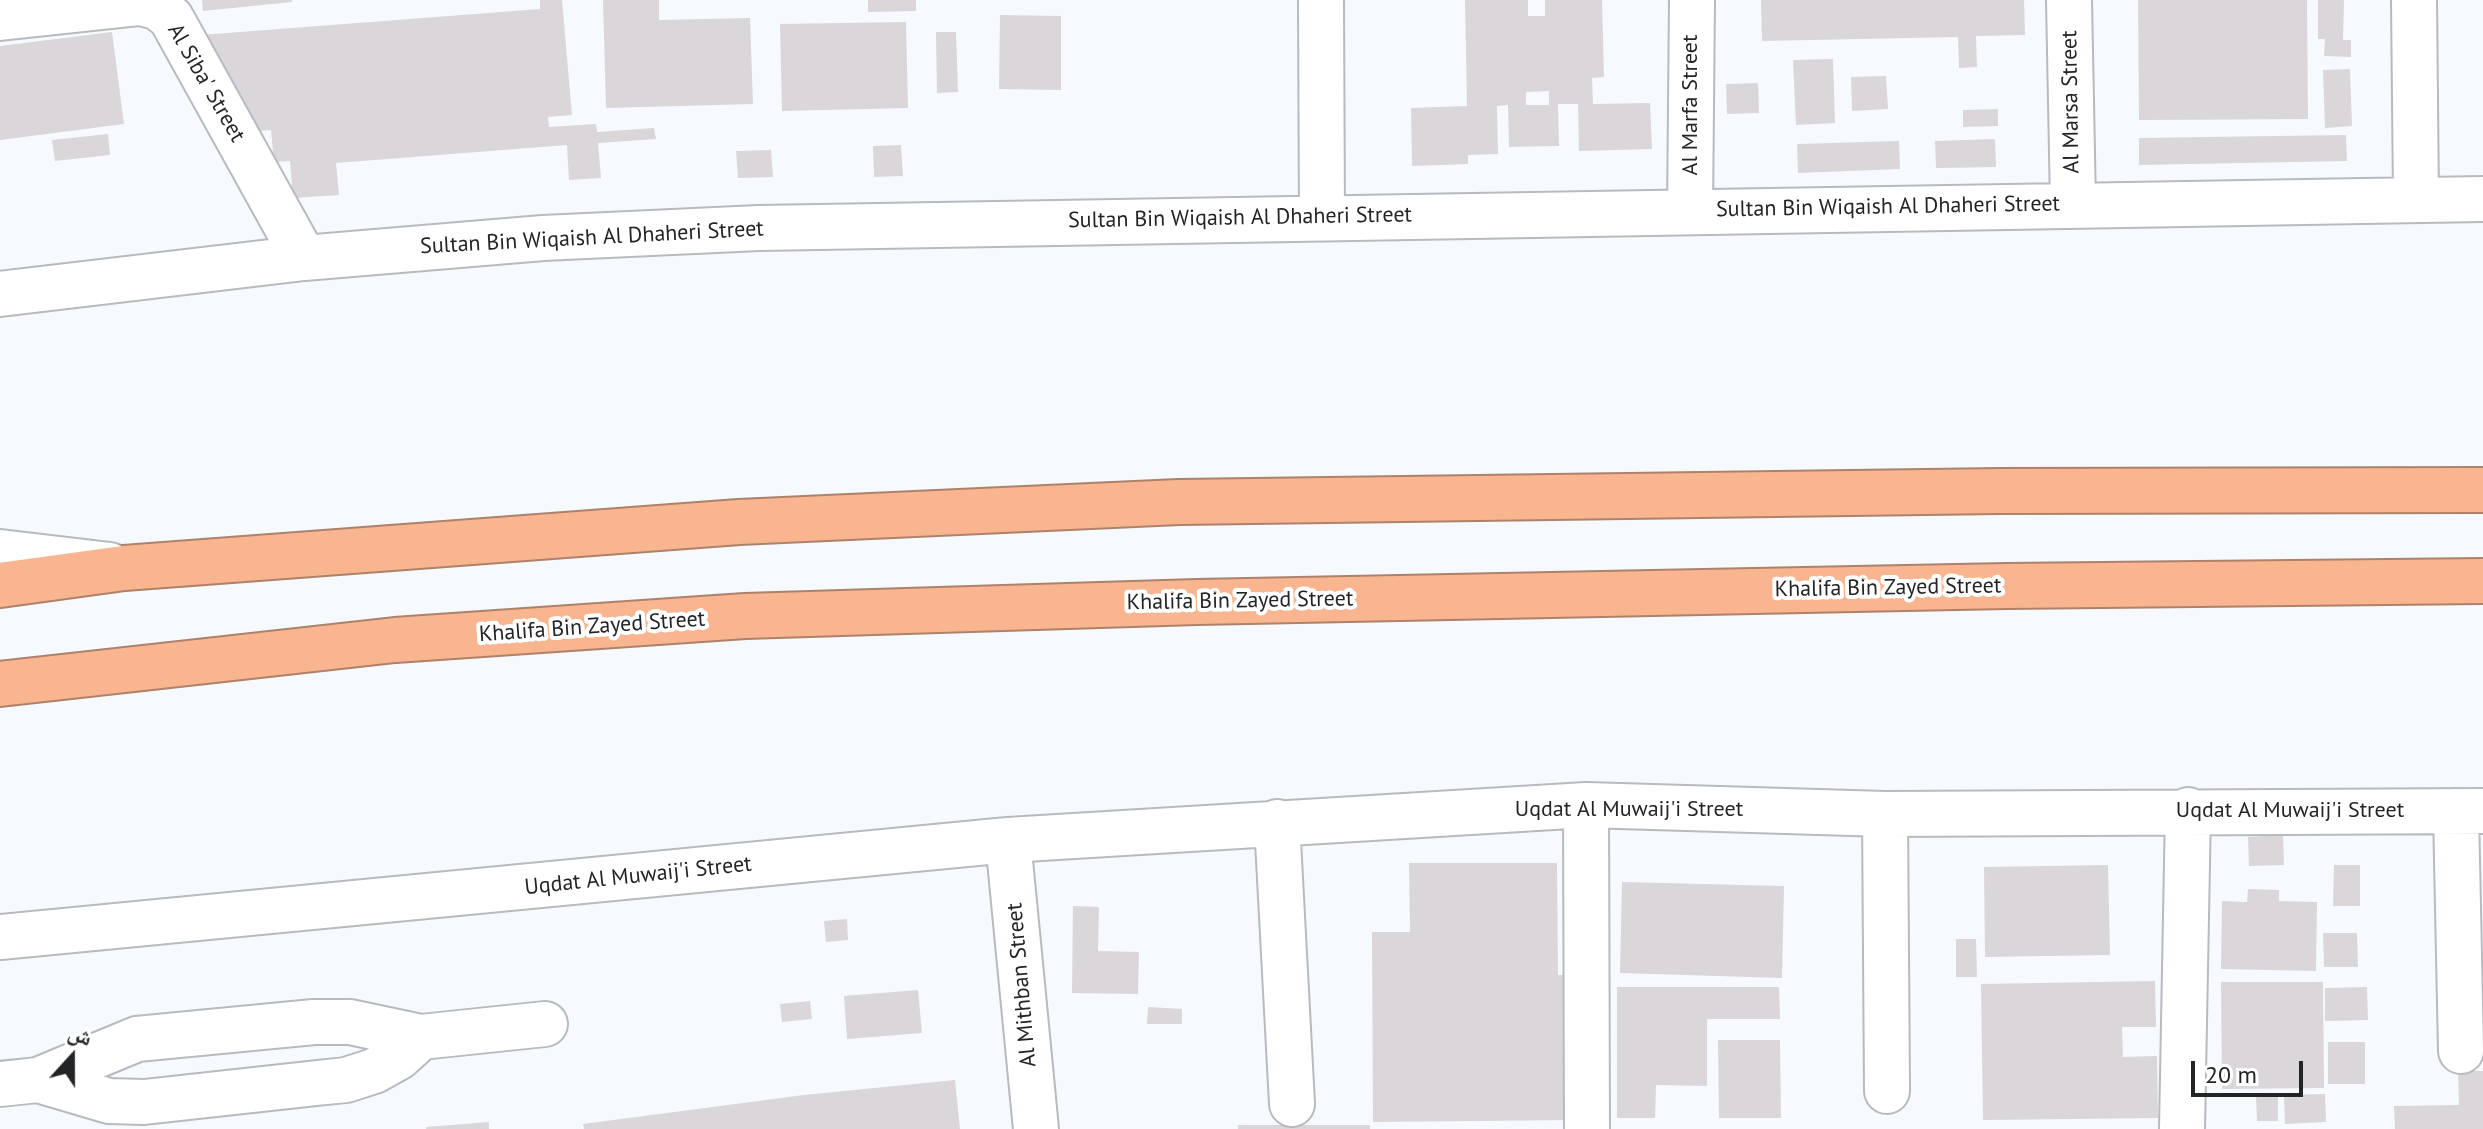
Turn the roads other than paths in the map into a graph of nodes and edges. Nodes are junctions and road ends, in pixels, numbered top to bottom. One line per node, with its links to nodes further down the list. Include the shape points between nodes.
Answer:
1 (1321, 0): 10 (street)
2 (1692, 0): 9 (street, Al Marfa Street)
3 (2069, 0): 8 (street, Al Marsa Street)
4 (2414, 0): 7 (street)
5 (0, 18): 11 (street, Al Siba' Street, via 140,3 171,18)
6 (2483, 199): 7 (street, Sultan Bin Wiqaish Al Dhaheri Street)
7 (2416, 200): 8 (street, Sultan Bin Wiqaish Al Dhaheri Street)
8 (2073, 204): 9 (street, Sultan Bin Wiqaish Al Dhaheri Street)
9 (1690, 211): 10 (street, Sultan Bin Wiqaish Al Dhaheri Street)
10 (1322, 218): 11 (street, Sultan Bin Wiqaish Al Dhaheri Street, via 759,228 543,238)
11 (304, 258): 12 (street, Sultan Bin Wiqaish Al Dhaheri Street)
12 (0, 294)
13 (2483, 490): 15 (highway, via 1179,502 739,522)
14 (0, 552): 15 (street)
15 (124, 568): 17 (highway)
16 (2483, 581): 18 (highway, Khalifa Bin Zayed Street, via 1213,601 745,616 395,640)
17 (0, 585)
18 (0, 684)
19 (1586, 805): 22 (street, Uqdat Al Muwaij'i Street); 23 (street, Uqdat Al Muwaij'i Street); 33 (street)
20 (2188, 810): 21 (street, Uqdat Al Muwaij'i Street); 22 (street, Uqdat Al Muwaij'i Street); 34 (street)
21 (2469, 811): 28 (street, Uqdat Al Muwaij'i Street)
22 (1885, 814): 30 (street)
23 (1277, 822): 24 (street, Uqdat Al Muwaij'i Street); 31 (street)
24 (1008, 840): 25 (street, Uqdat Al Muwaij'i Street); 32 (street, Al Mithban Street)
25 (0, 937)
26 (545, 1024): 27 (street)
27 (421, 1037): 29 (street, via 350,1022 314,1022 137,1039); 29 (street, via 399,1057 346,1080 144,1102 109,1101)
28 (2461, 1051)
29 (19, 1082)
30 (1887, 1091)
31 (1292, 1104)
32 (1036, 1129)
33 (1587, 1129)
34 (2182, 1129)

